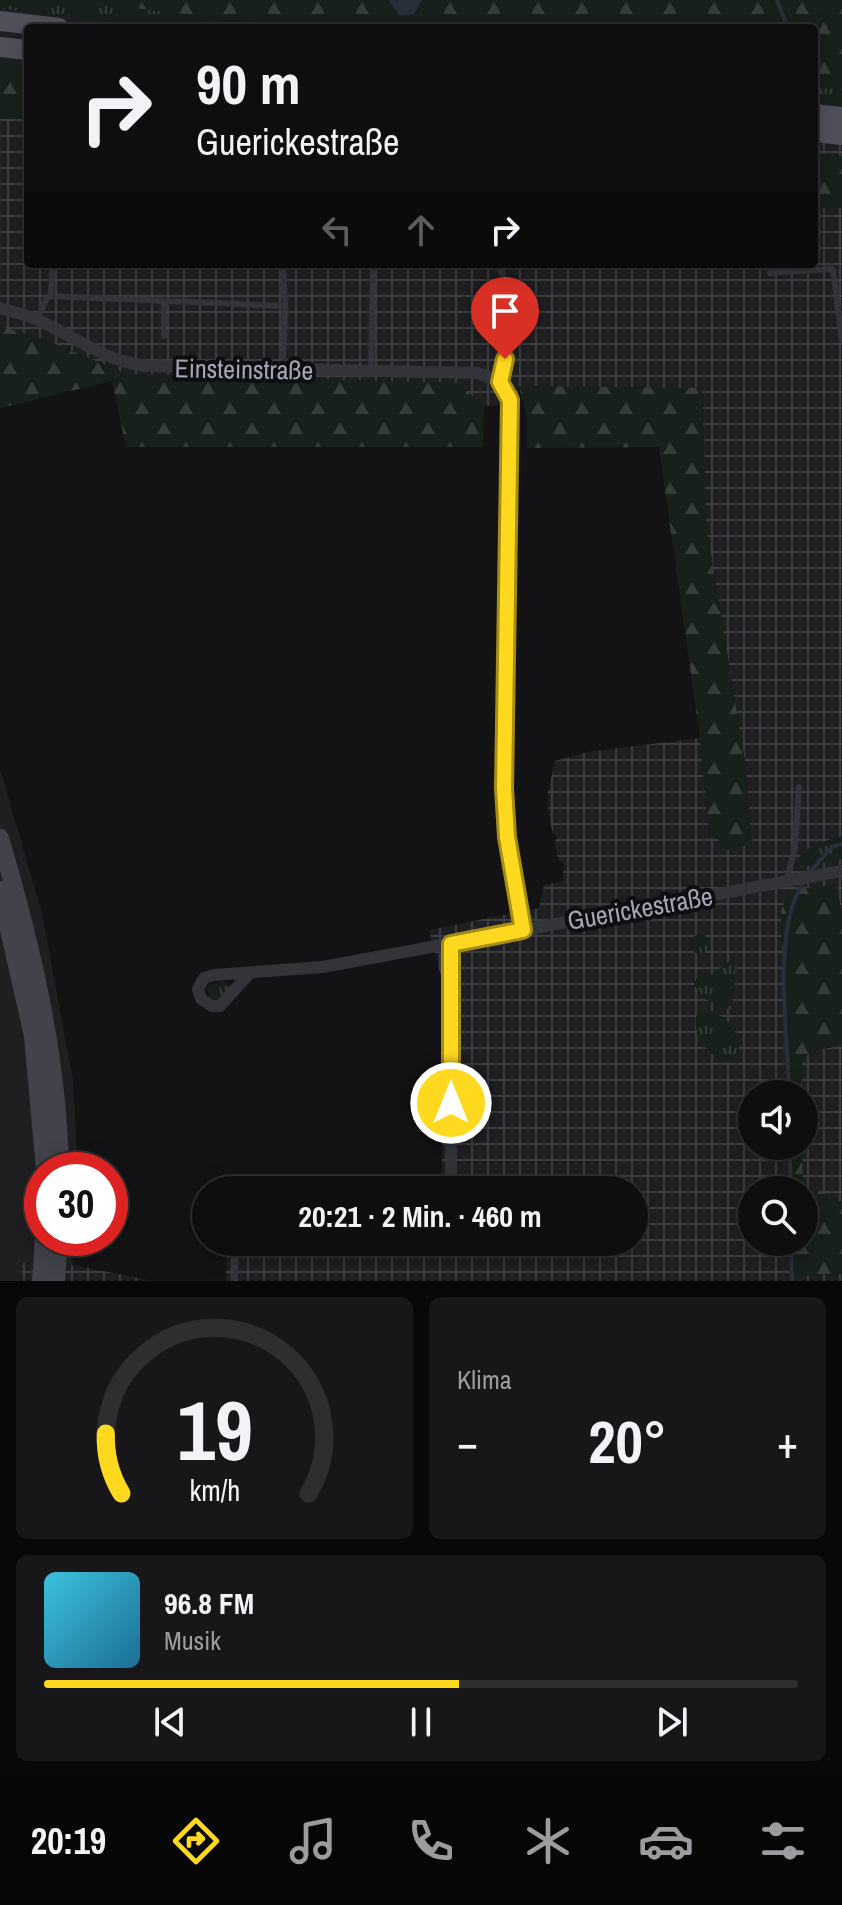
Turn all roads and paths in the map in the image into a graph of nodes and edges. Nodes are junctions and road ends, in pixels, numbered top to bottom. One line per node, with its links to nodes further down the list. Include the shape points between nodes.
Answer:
1 (0, 21): 2 (main road)
2 (25, 24)
3 (0, 47): 4 (main road)
4 (24, 50)
5 (818, 114): 6 (main road)
6 (842, 117)
7 (818, 132): 8 (main road)
8 (842, 135)
9 (52, 268): 14 (lane)
10 (283, 268): 16 (lane)
11 (373, 268): 22 (lane)
12 (499, 268): 23 (lane, via 506,282 505,372)
13 (770, 273): 20 (lane, via 833,269)
14 (51, 296): 15 (lane); 18 (lane)
15 (164, 302): 16 (lane); 19 (lane)
16 (285, 306): 21 (lane)
17 (0, 308): 18 (street, Einsteinstraße)
18 (37, 319): 21 (street, Einsteinstraße, via 119,362)
19 (164, 336)
20 (842, 340)
21 (283, 370): 22 (street, Einsteinstraße)
22 (371, 372): 23 (street, Einsteinstraße, via 478,373)
23 (500, 382): 29 (street, via 510,400 504,788)
24 (799, 787): 27 (lane)
25 (0, 838): 33 (main road, via 38,982)
26 (842, 871): 27 (street, Guerickestraße)
27 (790, 881): 29 (street, Guerickestraße)
28 (0, 890): 32 (main road, via 33,1036)
29 (523, 930): 30 (street, Guerickestraße)
30 (451, 944): 31 (street, Guerickestraße); 34 (street)
31 (249, 974)
32 (43, 1152)
33 (59, 1152)
34 (451, 1176)
35 (43, 1256): 38 (main road)
36 (58, 1256): 39 (main road)
37 (236, 1256): 40 (lane)
38 (41, 1281)
39 (56, 1281)
40 (235, 1281)

